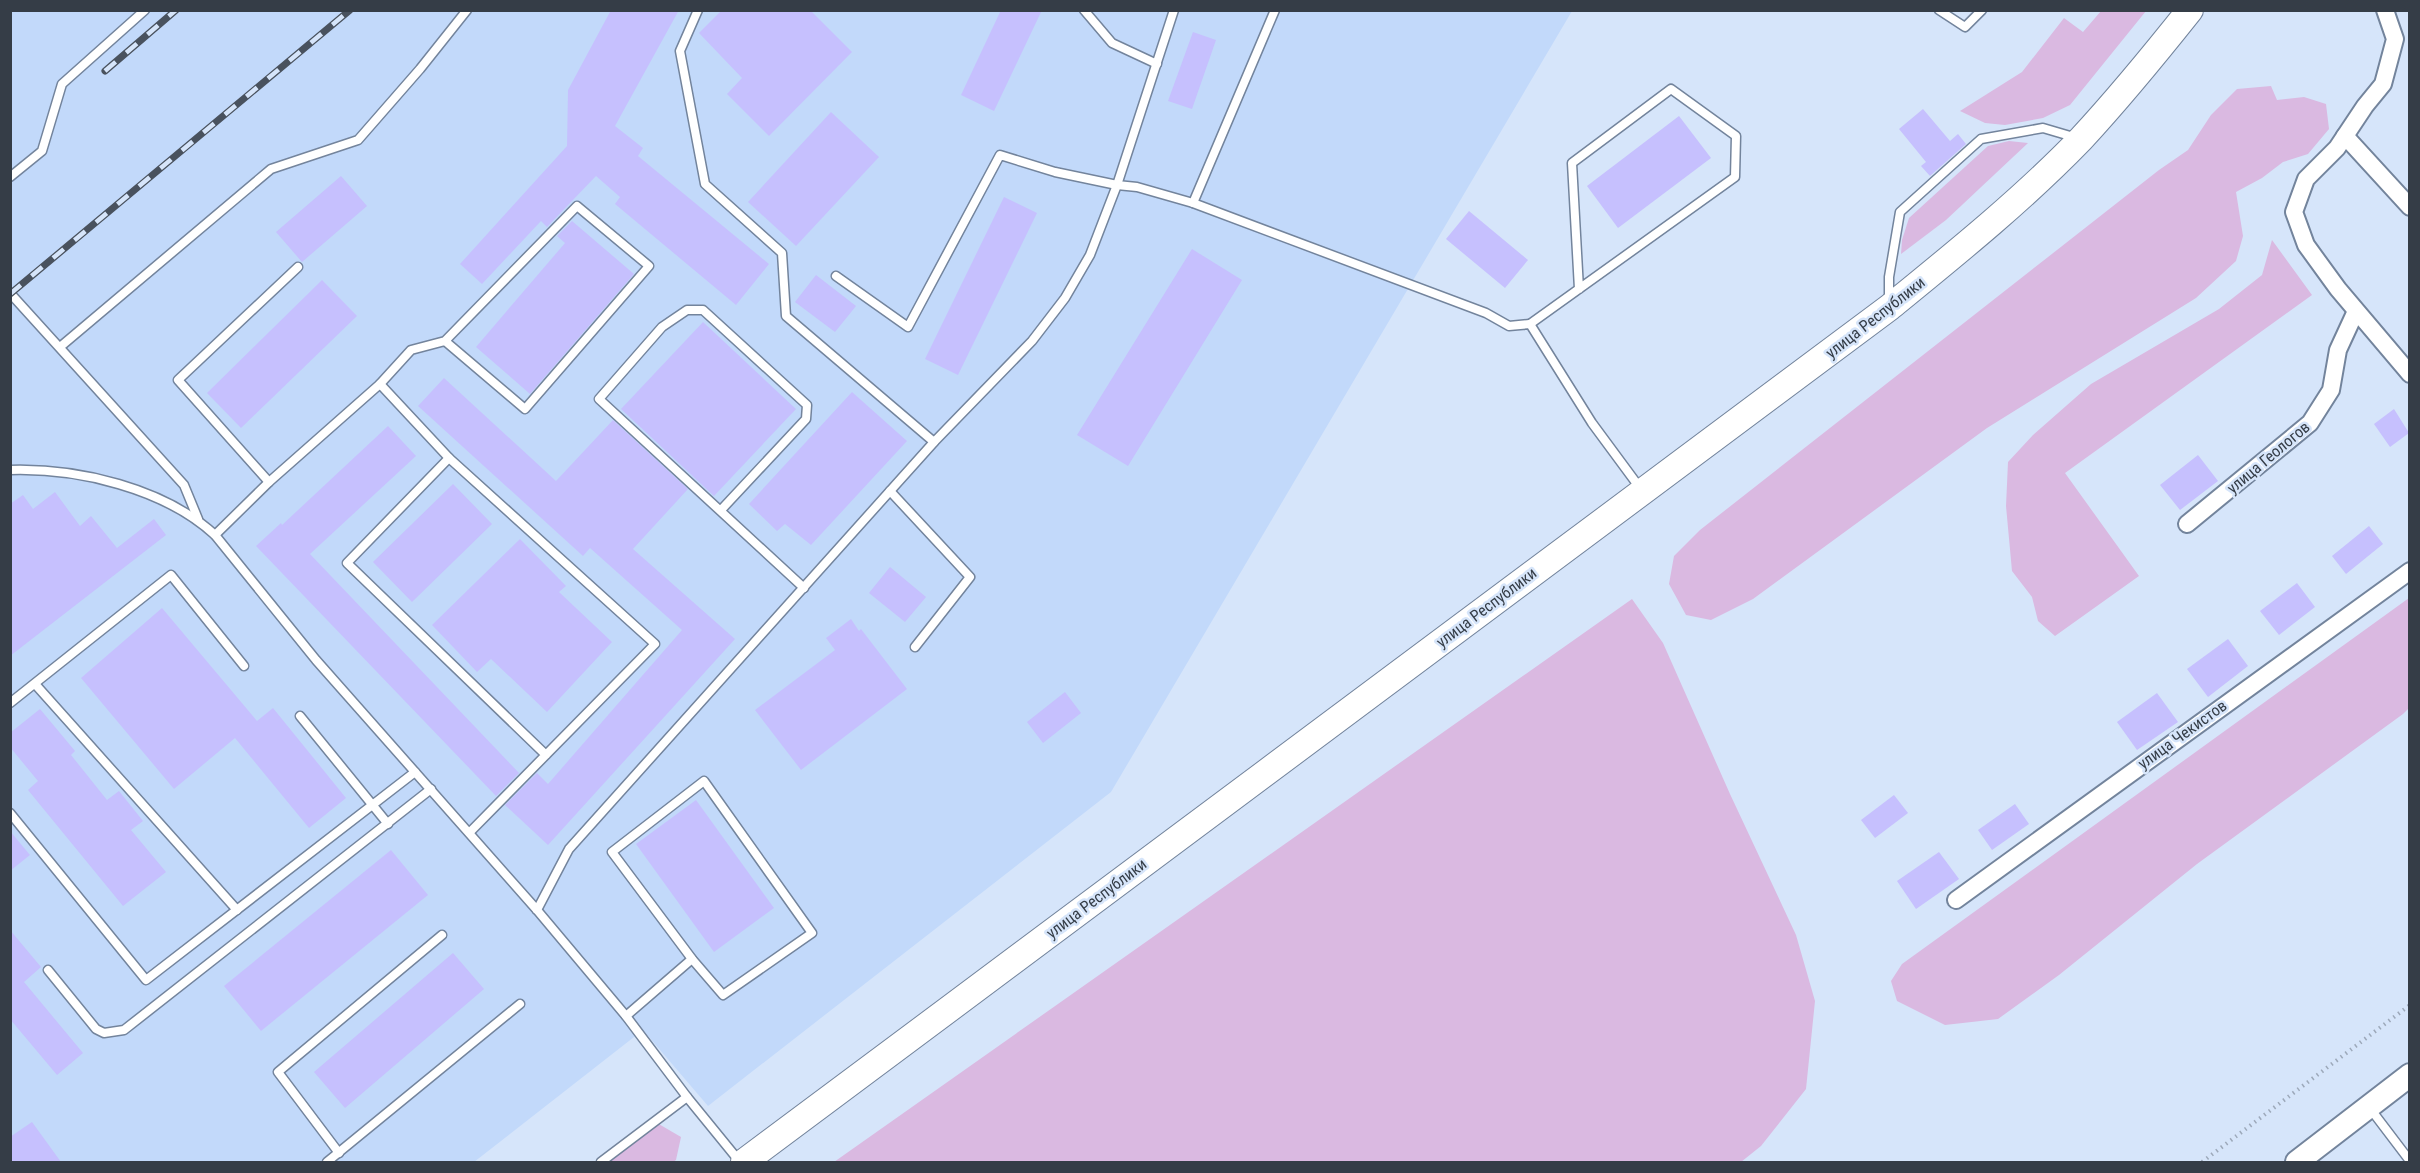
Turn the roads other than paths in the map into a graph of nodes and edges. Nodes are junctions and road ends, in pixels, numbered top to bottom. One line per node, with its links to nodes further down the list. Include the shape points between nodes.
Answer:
1 (145, 10): 14 (lane, via 62,84 42,151)
2 (467, 10): 26 (lane, via 358,140 271,170)
3 (698, 10): 29 (lane, via 680,51 705,184 782,253 786,316)
4 (1084, 10): 11 (lane, via 1112,43)
5 (1174, 10): 11 (lane)
6 (1275, 10): 16 (lane)
7 (1939, 10): 8 (lane, via 1965,27)
8 (1982, 10)
9 (2190, 10): 13 (main road, улица Республики)
10 (2385, 10): 12 (street, via 2395,39 2383,84)
11 (1156, 64): 15 (lane)
12 (2345, 136): 17 (street); 23 (street, via 2306,179 2294,212 2306,245)
13 (2080, 139): 22 (main road, улица Республики, via 1972,239); 22 (lane, via 2043,128 1981,139 1900,212 1889,277)
14 (10, 177)
15 (1117, 185): 16 (lane); 19 (lane, via 1000,155 908,327); 29 (lane, via 1090,255 1065,298 1032,341)
16 (1193, 203): 24 (lane, via 1486,313 1509,326)
17 (2409, 207)
18 (298, 267): 32 (lane, via 178,380)
19 (836, 276)
20 (1579, 289): 20 (lane, via 1735,177 1736,136 1671,89 1572,163); 24 (lane)
21 (10, 293): 26 (lane)
22 (1890, 307): 34 (main road, улица Республики)
23 (2356, 311): 27 (street); 37 (street, улица Геологов, via 2338,350 2331,390 2310,423)
24 (1530, 324): 34 (lane, via 1592,423)
25 (445, 341): 25 (lane, via 577,206 649,266 525,409); 28 (lane, via 411,350)
26 (60, 348): 36 (lane, via 184,485)
27 (2409, 374)
28 (380, 384): 30 (lane); 32 (lane)
29 (934, 442): 33 (lane)
30 (449, 458): 46 (lane, via 347,563); 46 (lane, via 655,644)
31 (10, 470): 36 (lane, via 39,469 102,479)
32 (269, 482): 38 (lane)
33 (890, 491): 40 (lane); 41 (lane, via 970,577)
34 (1642, 491): 68 (main road, улица Республики)
35 (721, 510): 35 (lane, via 806,419 807,405 703,310 687,310 662,327 599,399); 40 (lane)
36 (198, 519): 38 (lane)
37 (2187, 524)
38 (215, 535): 47 (lane, via 316,660)
39 (2409, 571): 53 (street, улица Чекистов)
40 (804, 588): 55 (lane, via 569,849)
41 (915, 646)
42 (244, 666): 43 (lane, via 171,575)
43 (35, 684): 44 (lane); 54 (lane)
44 (10, 703)
45 (300, 716): 49 (lane)
46 (546, 755): 52 (lane)
47 (415, 772): 48 (lane); 49 (lane)
48 (431, 789): 51 (lane); 52 (lane)
49 (373, 806): 51 (lane); 54 (lane)
50 (10, 813): 54 (lane, via 146,980)
51 (388, 824): 58 (lane, via 124,1030 96,1029)
52 (470, 832): 55 (lane)
53 (1956, 900)
54 (237, 910)
55 (537, 910): 60 (lane)
56 (442, 935): 64 (lane, via 278,1072)
57 (692, 959): 57 (lane, via 723,995 812,933 705,781 612,852); 60 (lane)
58 (48, 970)
59 (520, 1004): 64 (lane)
60 (626, 1016): 62 (lane)
61 (2409, 1075): 63 (main road)
62 (687, 1097): 67 (lane); 68 (lane)
63 (2369, 1106): 65 (lane); 69 (main road)
64 (339, 1153): 66 (lane)
65 (2409, 1161)
66 (327, 1162)
67 (601, 1162)
68 (742, 1162)
69 (2296, 1162)

